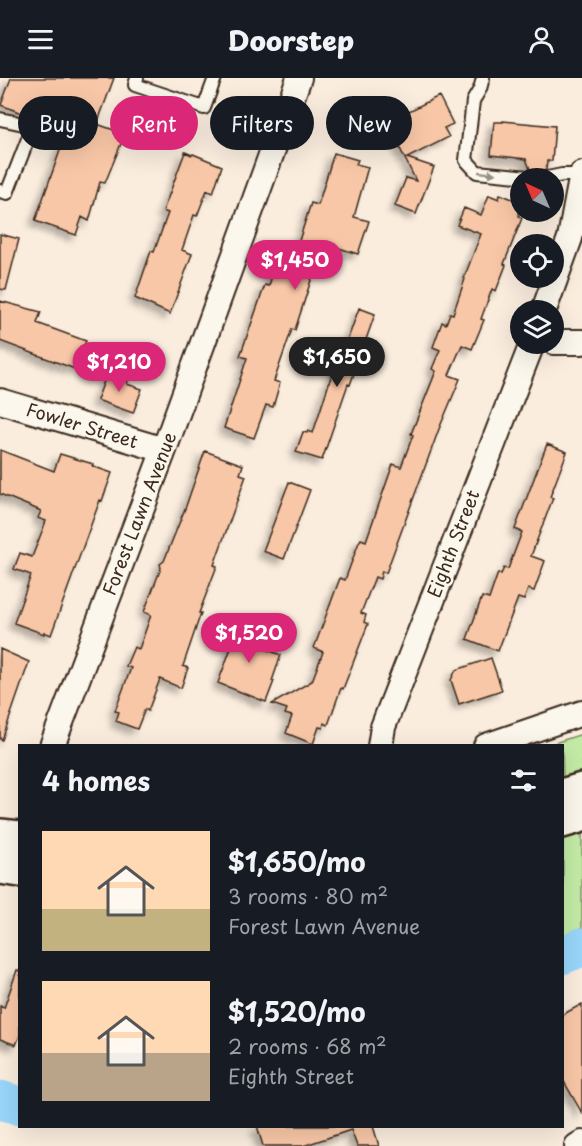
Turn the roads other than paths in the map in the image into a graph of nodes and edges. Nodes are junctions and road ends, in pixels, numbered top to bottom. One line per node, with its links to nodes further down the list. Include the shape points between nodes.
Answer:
1 (137, 78): 2 (lane, via 135,86 204,108)
2 (215, 78)
3 (299, 78): 15 (street, Forest Lawn Avenue)
4 (481, 83): 7 (lane, one-way to 7, via 473,101 466,160 477,172)
5 (0, 119): 9 (lane, via 33,126 7,193)
6 (582, 174): 8 (lane); 10 (street, via 570,238)
7 (510, 175)
8 (564, 175)
9 (0, 191)
10 (548, 300)
11 (564, 342): 12 (street)
12 (582, 342)
13 (528, 354): 18 (street, Eighth Street, via 383,727)
14 (0, 401): 15 (street, Fowler Street)
15 (164, 450): 17 (street, Forest Lawn Avenue)
16 (582, 713): 19 (street)
17 (53, 744)
18 (380, 744)
19 (492, 744)
20 (582, 790): 21 (main road)
21 (564, 795)
22 (582, 815): 23 (main road)
23 (564, 820)
24 (0, 836): 25 (main road)
25 (18, 838)
26 (582, 1143): 27 (street)
27 (577, 1146)

